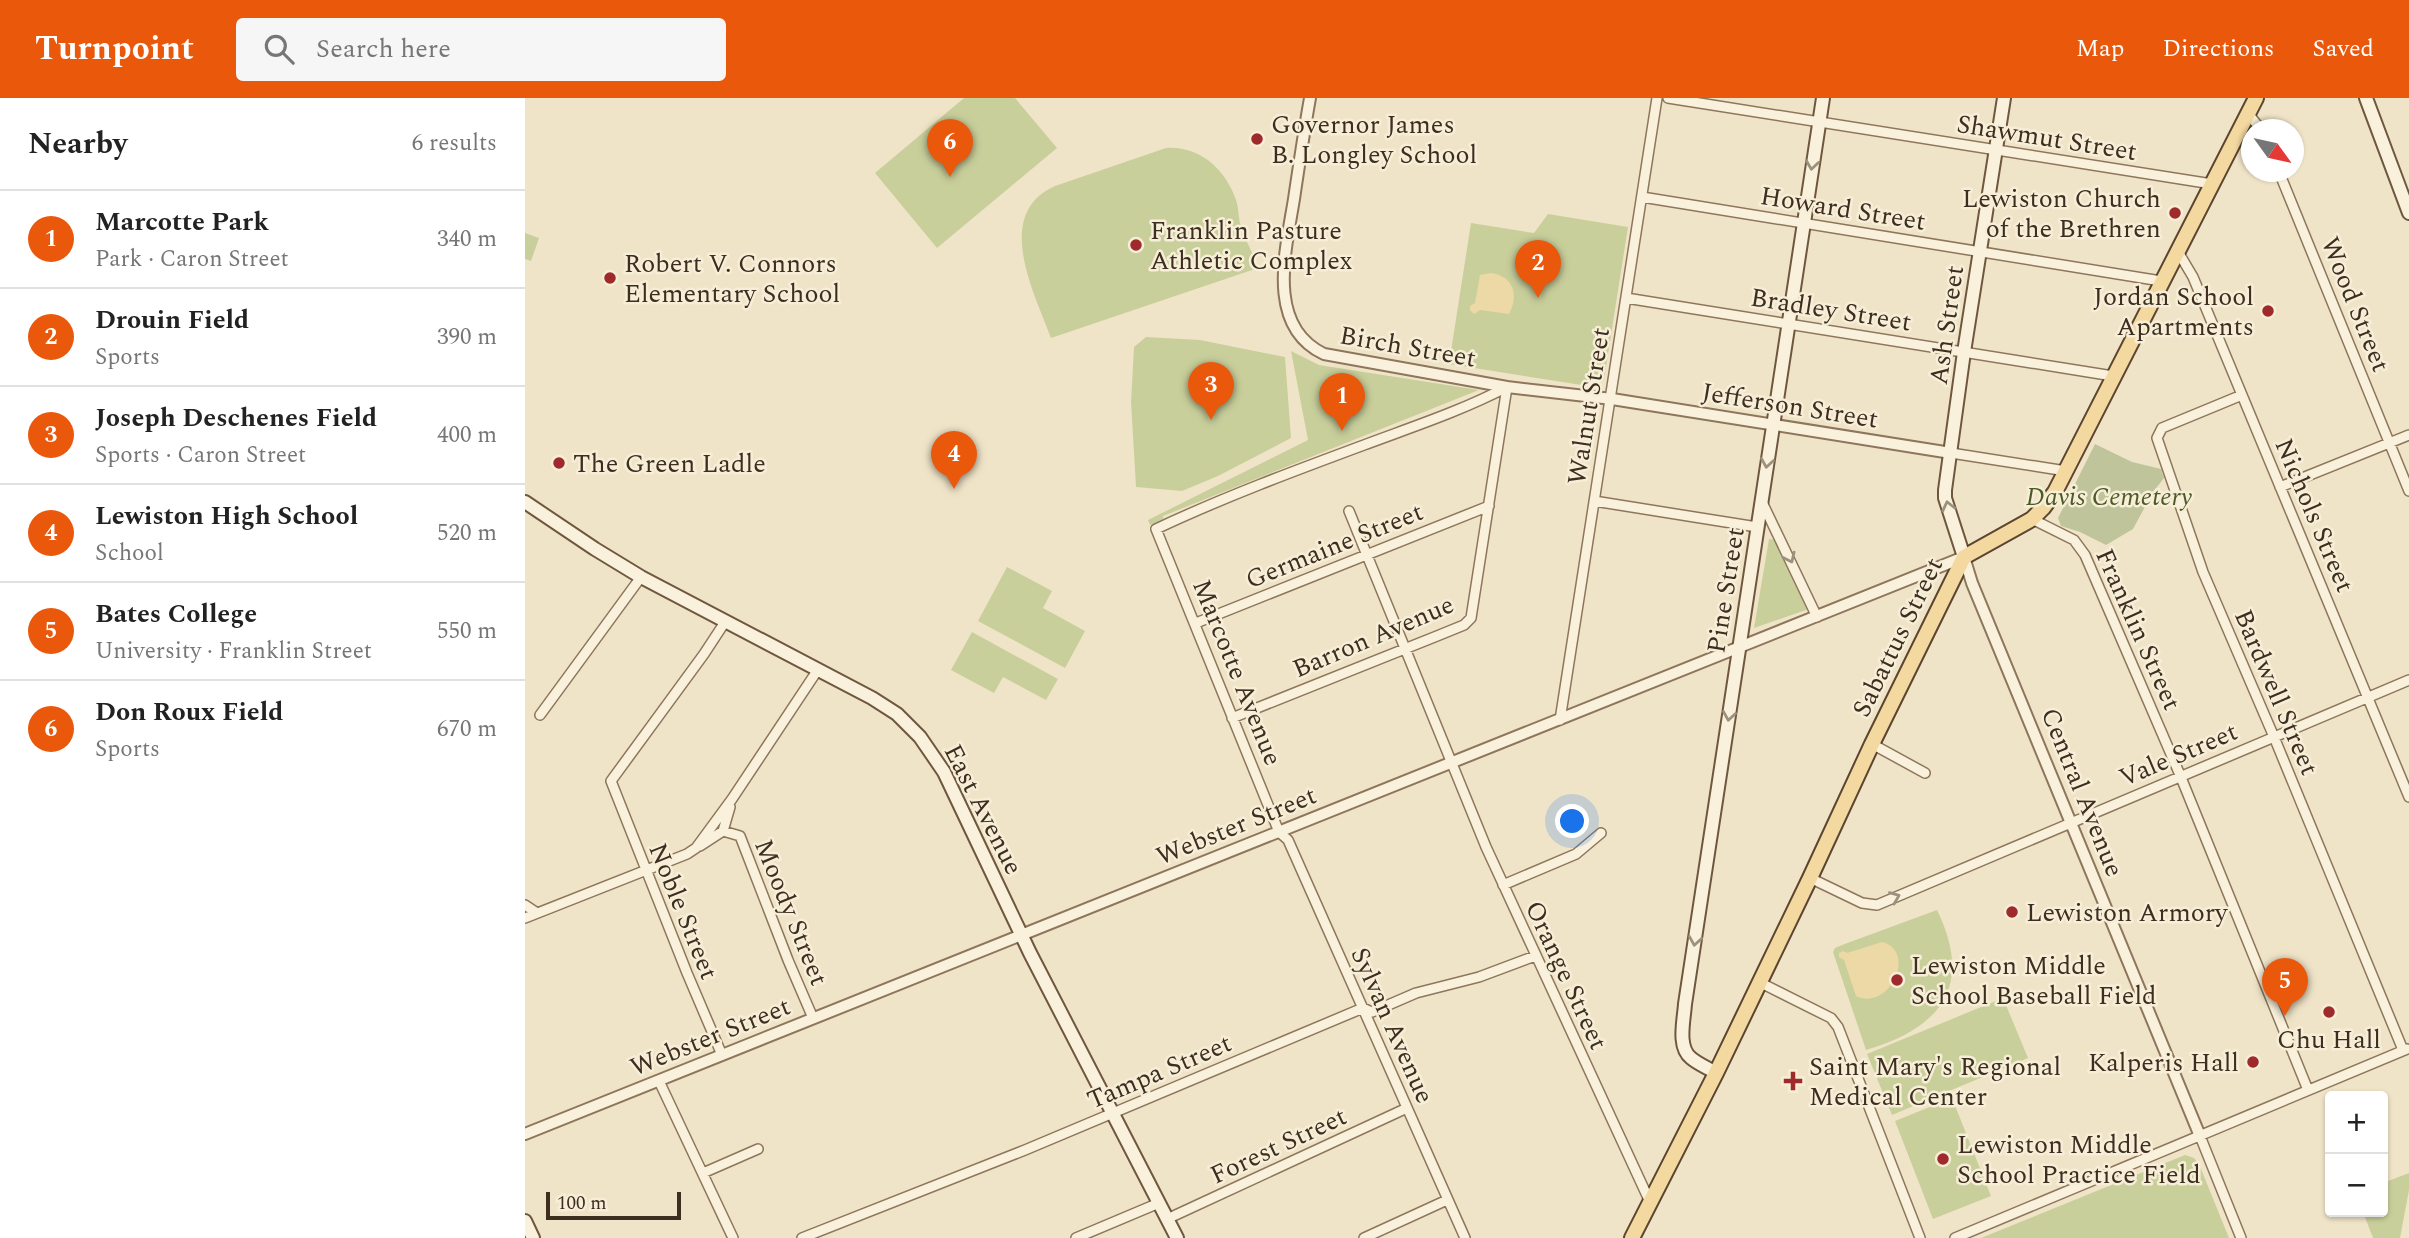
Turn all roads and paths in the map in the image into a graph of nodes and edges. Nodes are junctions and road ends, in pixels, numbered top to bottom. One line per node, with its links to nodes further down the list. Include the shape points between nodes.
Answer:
1 (1310, 98): 24 (street, Birch Street, via 1282,275 1288,311 1299,334 1324,354)
2 (1657, 98): 14 (street, Walnut Street)
3 (1668, 98): 10 (street, Shawmut Street)
4 (1823, 98): 10 (main road, Pine Street)
5 (2004, 98): 11 (main road, Ash Street)
6 (2256, 98): 8 (main road, Sabattus Street)
7 (2366, 98): 15 (main road)
8 (2246, 115): 9 (street); 13 (main road, Sabattus Street)
9 (2252, 119)
10 (1819, 122): 11 (street, Shawmut Street); 16 (main road, Pine Street, one-way to 16)
11 (1996, 150): 13 (street, Shawmut Street); 18 (main road, Ash Street)
12 (2283, 182): 29 (street, Wood Street)
13 (2212, 184): 17 (main road, Sabattus Street)
14 (1642, 197): 16 (street, Howard Street); 20 (street, Walnut Street)
15 (2409, 213)
16 (1804, 223): 18 (street, Howard Street); 21 (main road, Pine Street)
17 (2177, 250): 19 (main road, Sabattus Street); 25 (street, Nichols Street, via 2193,277)
18 (1980, 252): 19 (street, Howard Street); 22 (main road, Ash Street)
19 (2161, 281): 23 (main road, Sabattus Street)
20 (1626, 299): 21 (street, Bradley Street); 26 (street, Walnut Street)
21 (1788, 324): 22 (street, Bradley Street); 27 (main road, Pine Street)
22 (1964, 352): 23 (street, Bradley Street); 30 (main road, Ash Street)
23 (2113, 376): 31 (main road, Sabattus Street)
24 (1507, 387): 26 (street, Jefferson Street); 37 (street, Barron Avenue); 46 (street, Marcotte Avenue, via 1156,528)
25 (2242, 395): 32 (street, Nichols Street); 55 (street, Bardwell Street, via 2161,428 2157,438 2203,572)
26 (1612, 399): 27 (street, Jefferson Street); 34 (street, Walnut Street)
27 (1772, 425): 30 (street, Jefferson Street); 35 (main road, Pine Street, one-way to 35)
28 (2409, 435): 29 (street)
29 (2389, 442): 32 (street); 33 (street, Wood Street)
30 (1951, 453): 31 (street, Jefferson Street); 42 (main road, Ash Street, one-way to 30, via 1945,498)
31 (2066, 471): 39 (main road, Sabattus Street)
32 (2280, 487): 51 (street, Nichols Street)
33 (2409, 491)
34 (1594, 501): 40 (street); 54 (street, Walnut Street)
35 (1761, 501): 40 (main road, Pine Street); 44 (street, one-way to 44)
36 (525, 502): 43 (main road, East Avenue)
37 (1489, 506): 41 (street, Germaine Street); 48 (street, Barron Avenue, via 1471,618)
38 (1349, 511): 41 (street, Orange Street)
39 (2032, 519): 42 (main road, Sabattus Street); 59 (street, Franklin Street, via 2081,548)
40 (1757, 527): 47 (main road, Pine Street)
41 (1366, 554): 46 (street, Germaine Street); 48 (street, Orange Street)
42 (1964, 557): 44 (street, Webster Street); 56 (main road, Sabattus Street); 62 (street, Central Avenue)
43 (641, 577): 45 (main road, East Avenue); 52 (street)
44 (1817, 617): 47 (street, Webster Street)
45 (725, 622): 49 (main road, East Avenue); 67 (street, Noble Street, via 611,780)
46 (1195, 623): 53 (street, Marcotte Avenue)
47 (1739, 648): 54 (street, Webster Street); 80 (main road, Pine Street, one-way to 80, via 1683,1037 1690,1058)
48 (1404, 649): 53 (street, Barron Avenue); 57 (street, Orange Street)
49 (817, 671): 61 (street); 73 (main road, East Avenue, via 897,714 925,743 957,798)
50 (2409, 680): 51 (street, Vale Street)
51 (2368, 698): 55 (street, Vale Street); 60 (street, Nichols Street)
52 (540, 715)
53 (1232, 718): 64 (street, Marcotte Avenue)
54 (1560, 720): 57 (street, Webster Street)
55 (2274, 737): 59 (street, Vale Street); 78 (street, Bardwell Street)
56 (1871, 744): 58 (street); 68 (main road, Sabattus Street)
57 (1451, 764): 64 (street, Webster Street); 69 (street, Orange Street)
58 (1925, 773)
59 (2180, 775): 62 (street, Vale Street); 82 (street, Franklin Street)
60 (2409, 797)
61 (732, 800): 63 (street); 66 (street)
62 (2070, 822): 68 (street, Vale Street, one-way to 62, via 1862,903 1877,905); 86 (street, Central Avenue)
63 (723, 831): 66 (street); 77 (street, Moody Street, via 740,836)
64 (1279, 832): 73 (street, Webster Street); 76 (street, Sylvan Avenue, via 1288,840)
65 (1601, 833): 69 (street, via 1576,854)
66 (696, 848): 67 (street)
67 (646, 870): 71 (street); 79 (street, Noble Street)
68 (1810, 878): 75 (main road, Sabattus Street)
69 (1503, 885): 74 (street, Orange Street)
70 (525, 905): 71 (street)
71 (537, 913): 72 (street)
72 (525, 918)
73 (1021, 935): 77 (street, Webster Street); 84 (main road, East Avenue)
74 (1535, 956): 76 (street, Tampa Street, via 1416,993 1372,1012); 90 (street, Orange Street)
75 (1759, 982): 80 (main road, Sabattus Street); 102 (street, via 1831,1018 1838,1027)
76 (1363, 1008): 83 (street, Sylvan Avenue); 84 (street, Tampa Street)
77 (813, 1018): 79 (street, Webster Street)
78 (2406, 1049): 82 (street)
79 (722, 1055): 81 (street, Webster Street)
80 (1716, 1073): 90 (main road, Sabattus Street)
81 (659, 1081): 85 (street, Webster Street); 88 (street)
82 (2308, 1090): 86 (street)
83 (1407, 1108): 89 (street, Sylvan Avenue); 92 (street, Forest Street)
84 (1113, 1113): 91 (main road, East Avenue); 96 (street, Tampa Street)
85 (525, 1134)
86 (2200, 1136): 103 (street); 104 (street, Central Avenue)
87 (758, 1149): 88 (street)
88 (703, 1174): 95 (street)
89 (1447, 1200): 99 (street); 100 (street, Sylvan Avenue)
90 (1650, 1202): 101 (main road, Sabattus Street)
91 (1159, 1203): 92 (main road, East Avenue); 97 (street)
92 (1167, 1219): 98 (main road, East Avenue)
93 (525, 1221): 94 (main road)
94 (533, 1238)
95 (733, 1238)
96 (802, 1238)
97 (1076, 1238)
98 (1177, 1238)
99 (1364, 1238)
100 (1465, 1238)
101 (1632, 1238)
102 (1920, 1238)
103 (1955, 1238)
104 (2241, 1238)

